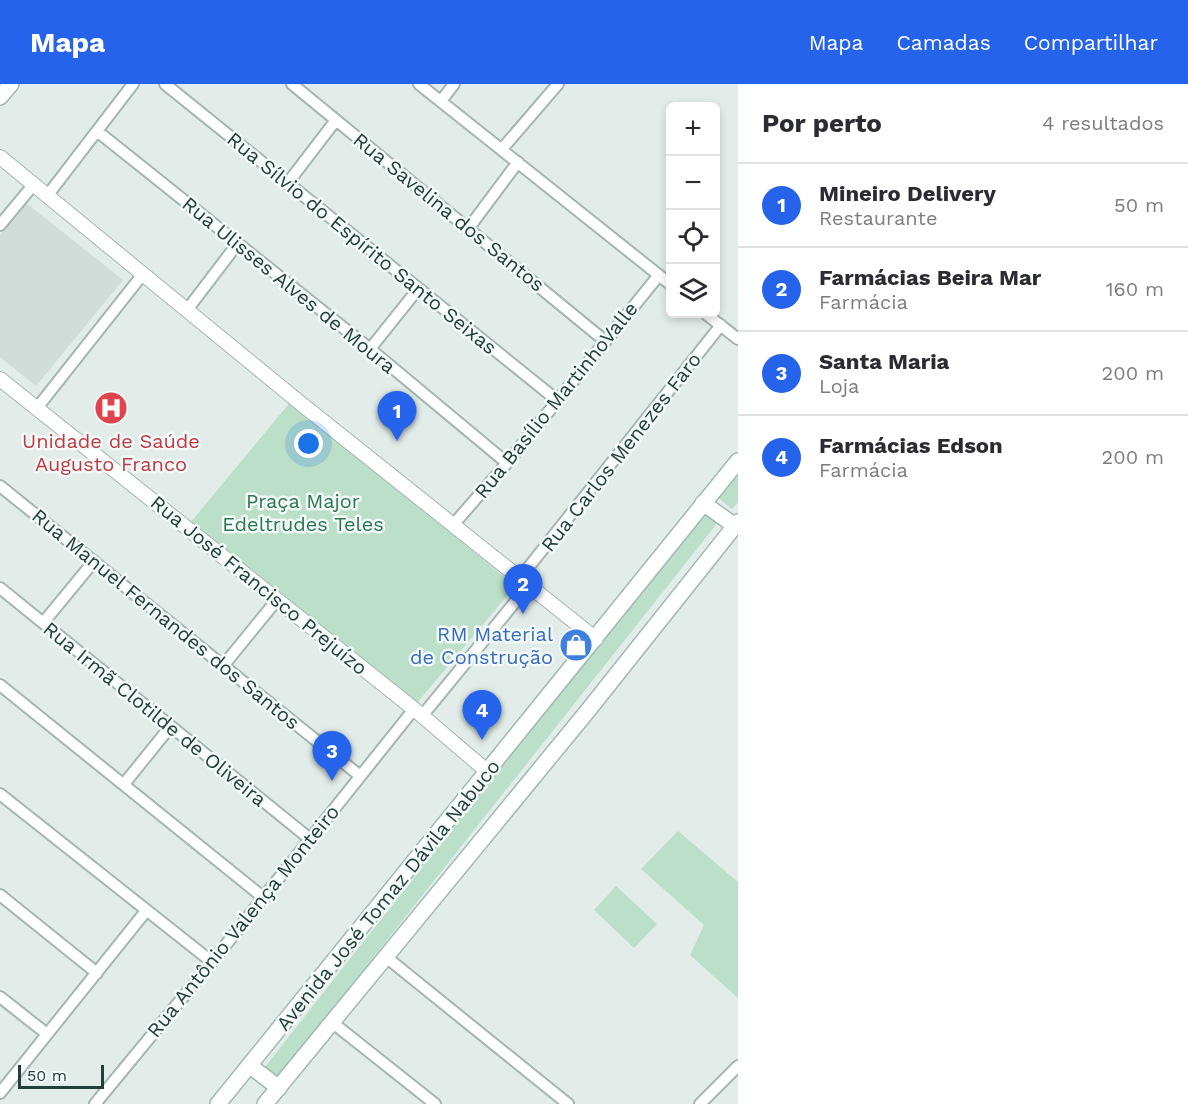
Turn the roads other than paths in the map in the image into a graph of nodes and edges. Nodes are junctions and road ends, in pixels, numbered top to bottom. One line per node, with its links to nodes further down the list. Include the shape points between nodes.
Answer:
1 (10, 84): 8 (main road)
2 (133, 84): 11 (street)
3 (165, 84): 16 (street, Rua Sílvio do Espírito Santo Seixas)
4 (292, 84): 10 (street, Rua Savelina dos Santos)
5 (420, 84): 9 (street)
6 (454, 84): 9 (street)
7 (558, 84): 12 (street)
8 (0, 98)
9 (441, 101): 12 (street)
10 (336, 120): 16 (street); 19 (street, Rua Savelina dos Santos)
11 (97, 131): 17 (street); 20 (street, Rua Ulisses Alves de Moura)
12 (502, 149): 14 (street)
13 (0, 157): 15 (street)
14 (519, 162): 19 (street); 22 (street)
15 (34, 184): 17 (street); 18 (street)
16 (287, 184): 24 (street, Rua Sílvio do Espírito Santo Seixas)
17 (47, 196): 21 (street)
18 (0, 225)
19 (468, 229): 29 (street, Rua Savelina dos Santos)
20 (238, 243): 25 (street); 30 (street, Rua Ulisses Alves de Moura)
21 (143, 274): 25 (street); 33 (street)
22 (659, 275): 23 (street); 29 (street, Rua Basílio MartinhoValle)
23 (666, 281)
24 (418, 289): 30 (street); 32 (street, Rua Sílvio do Espírito Santo Seixas)
25 (187, 310): 39 (street)
26 (711, 318): 27 (street)
27 (721, 325): 28 (street); 41 (street, Rua Carlos Menezes Faro)
28 (738, 339)
29 (605, 341): 32 (street, Rua Basílio MartinhoValle)
30 (370, 349): 35 (street, Rua Ulisses Alves de Moura)
31 (2, 384): 33 (street, Rua José Francisco Prejuízo)
32 (558, 401): 35 (street, Rua Basílio MartinhoValle)
33 (37, 408): 43 (street, Rua José Francisco Prejuízo)
34 (738, 461): 37 (main road, Avenida José Tomaz Dávila Nabuco)
35 (507, 463): 39 (street, Rua Basílio MartinhoValle)
36 (0, 486): 40 (street, Rua Manuel Fernandes dos Santos)
37 (703, 503): 38 (main road); 45 (main road, Avenida José Tomaz Dávila Nabuco)
38 (736, 524): 58 (main road, Avenida José Tomaz Dávila Nabuco)
39 (453, 525): 41 (street)
40 (94, 561): 44 (street); 46 (street, Rua Manuel Fernandes dos Santos)
41 (524, 582): 45 (street); 48 (street, Rua Carlos Menezes Faro)
42 (0, 588): 44 (street, Rua Irmã Clotilde de Oliveira)
43 (276, 601): 46 (street); 48 (street, Rua José Francisco Prejuízo)
44 (43, 623): 49 (street, Rua Irmã Clotilde de Oliveira)
45 (596, 639): 50 (main road, Avenida José Tomaz Dávila Nabuco)
46 (223, 666): 51 (street, Rua Manuel Fernandes dos Santos)
47 (0, 684): 52 (street)
48 (418, 712): 50 (street, Rua José Francisco Prejuízo); 51 (street, Rua Antônio Valença Monteiro)
49 (170, 728): 52 (street); 54 (street, Rua Irmã Clotilde de Oliveira)
50 (488, 772): 64 (main road, Avenida José Tomaz Dávila Nabuco)
51 (359, 775): 54 (street, Rua Antônio Valença Monteiro)
52 (124, 784): 56 (street)
53 (0, 794): 57 (street)
54 (310, 839): 56 (street, Rua Antônio Valença Monteiro)
55 (0, 895): 60 (street)
56 (264, 898): 59 (street, Rua Antônio Valença Monteiro)
57 (146, 911): 59 (street); 60 (street)
58 (386, 957): 62 (main road, Avenida José Tomaz Dávila Nabuco); 72 (street)
59 (212, 962): 68 (street, Rua Antônio Valença Monteiro)
60 (97, 973): 63 (street)
61 (0, 997): 63 (street)
62 (333, 1023): 66 (main road, Avenida José Tomaz Dávila Nabuco); 71 (street)
63 (47, 1034): 67 (street)
64 (249, 1065): 66 (main road); 69 (main road, Avenida José Tomaz Dávila Nabuco)
65 (738, 1066): 73 (street)
66 (279, 1088): 70 (main road, Avenida José Tomaz Dávila Nabuco)
67 (0, 1093)
68 (95, 1104)
69 (218, 1104)
70 (266, 1104)
71 (435, 1104)
72 (568, 1104)
73 (700, 1104)

